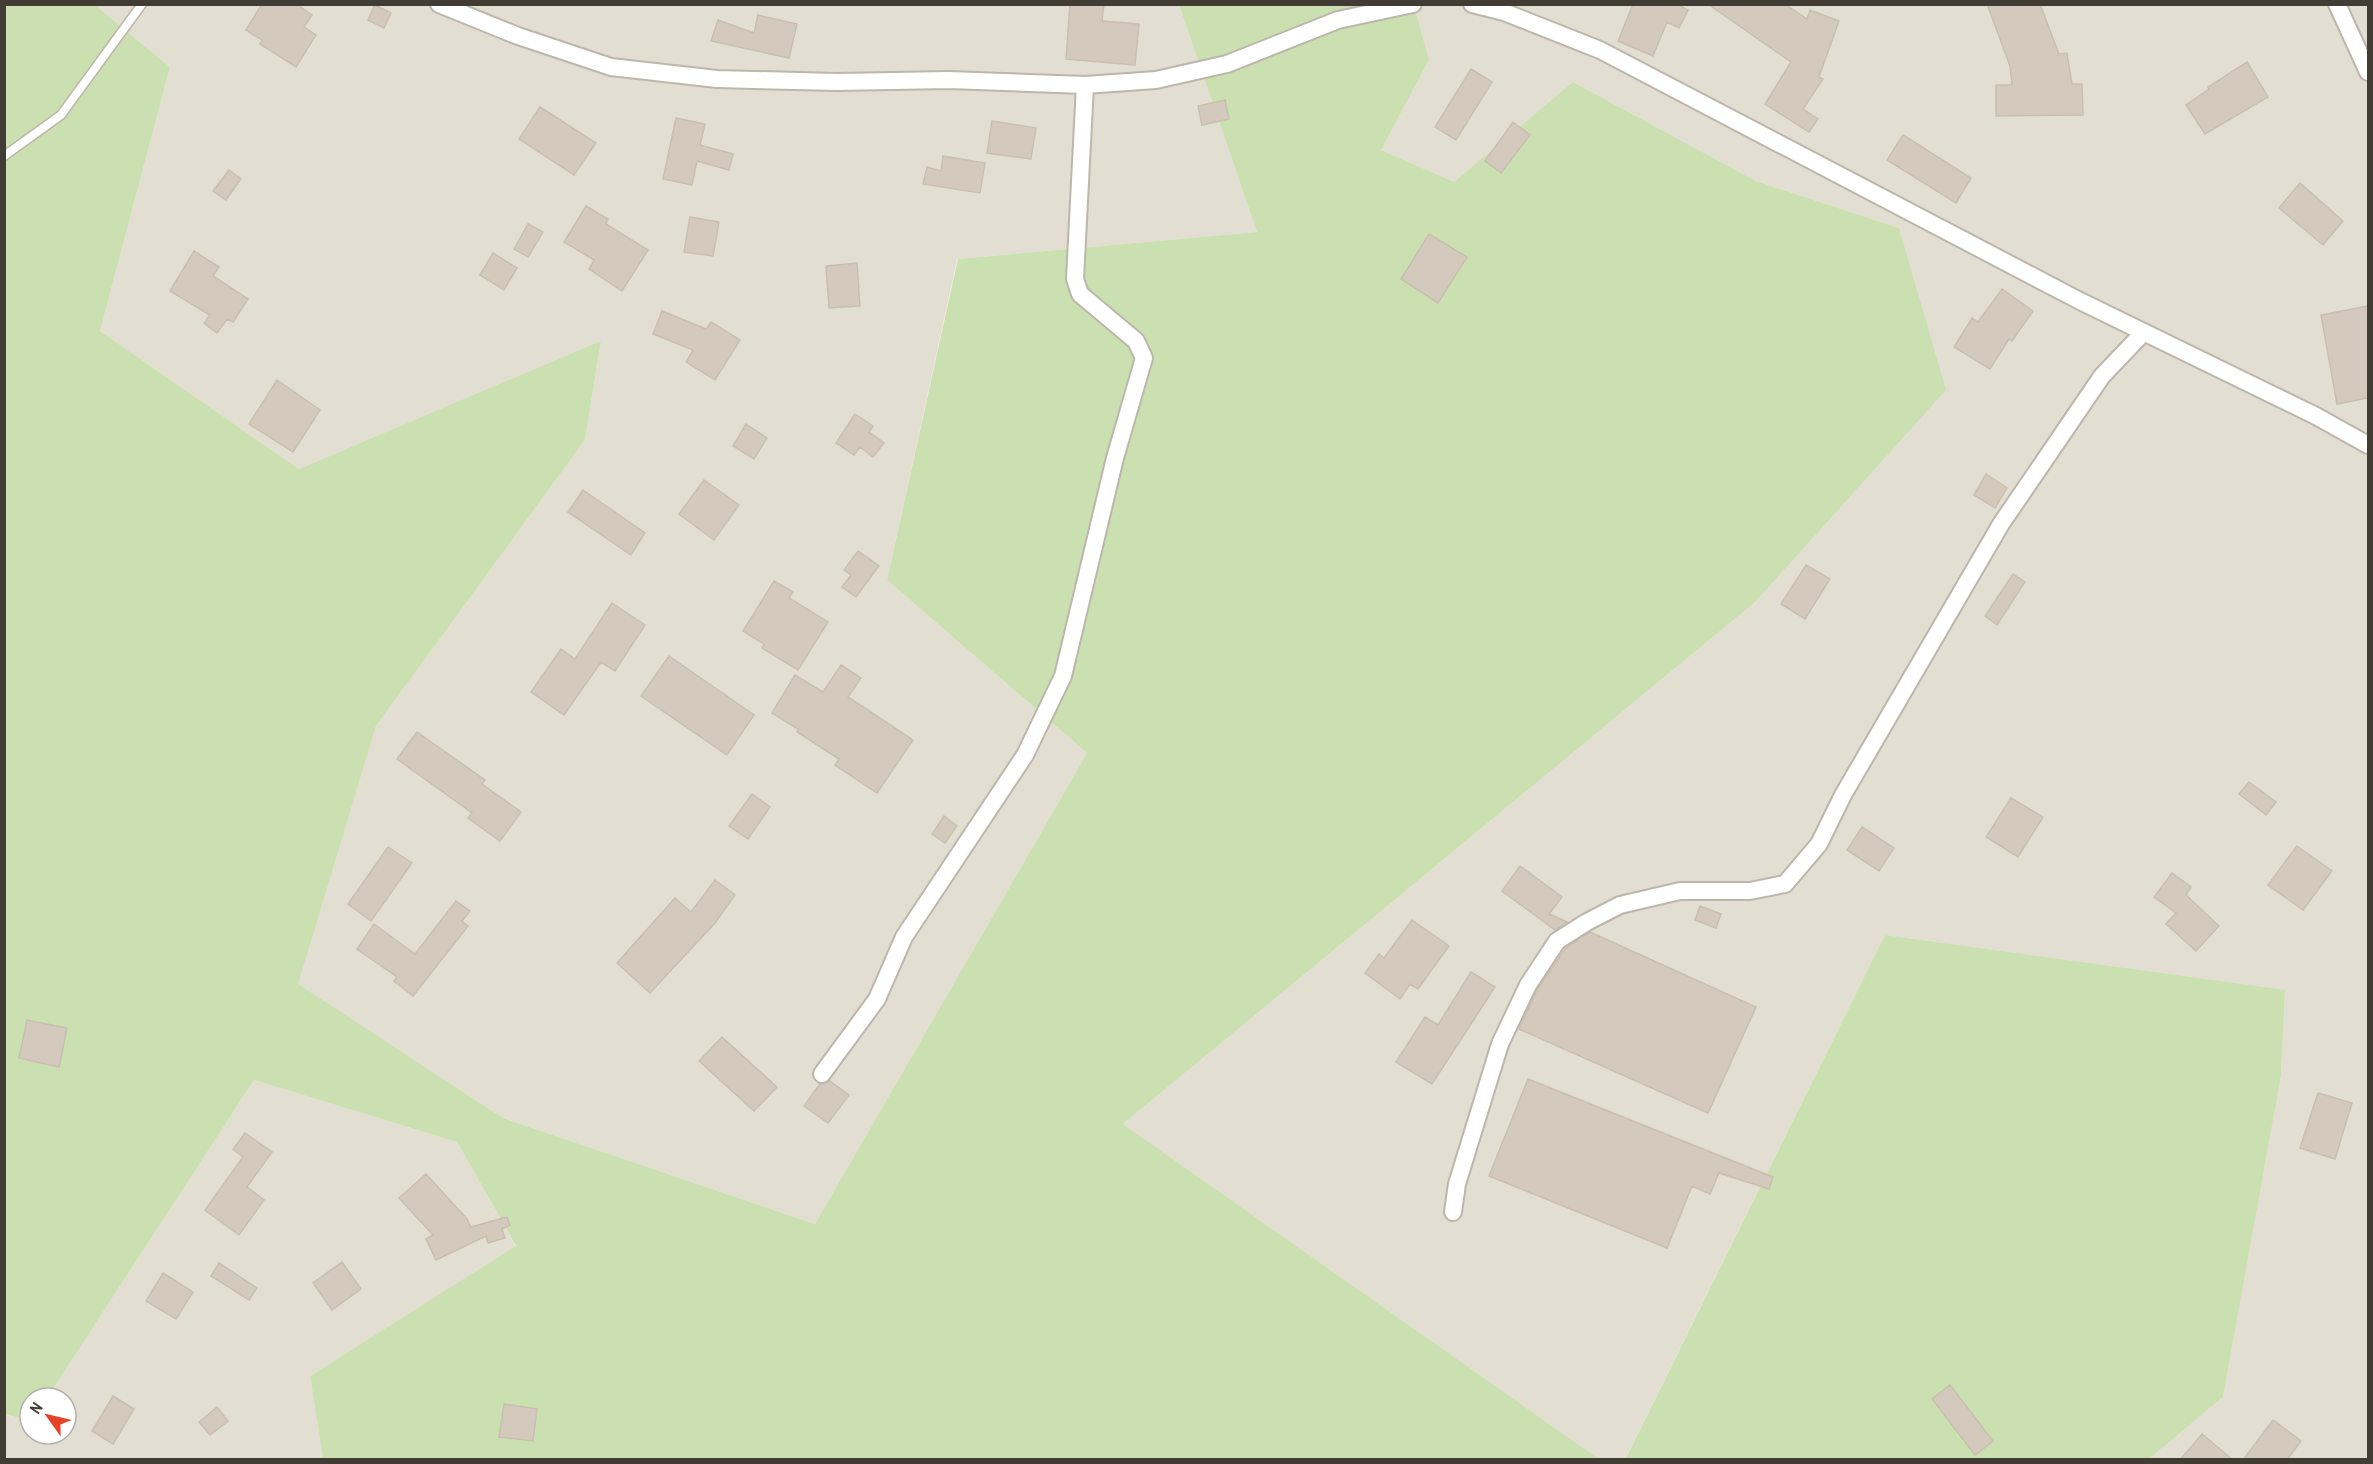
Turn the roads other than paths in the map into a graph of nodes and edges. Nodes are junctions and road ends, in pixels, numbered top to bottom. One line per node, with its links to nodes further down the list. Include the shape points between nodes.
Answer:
1 (141, 4): 8 (lane, via 61,115)
2 (439, 4): 7 (street, via 611,67 717,79)
3 (1413, 4): 7 (street, via 1338,20 1227,63 1156,80)
4 (1472, 4): 9 (street, via 1504,12 1599,50)
5 (2337, 4): 6 (street)
6 (2368, 72)
7 (1085, 85): 11 (street, via 1075,279 1080,294 1136,341 1144,358 1115,458 1063,676 1025,755 904,938 877,999)
8 (4, 156)
9 (2144, 332): 10 (street); 12 (street, via 2102,376 2001,524 1843,795 1819,844 1785,884 1750,891 1680,891 1620,905 1557,941 1528,985 1500,1044 1457,1184)
10 (2368, 445)
11 (822, 1074)
12 (1453, 1212)

